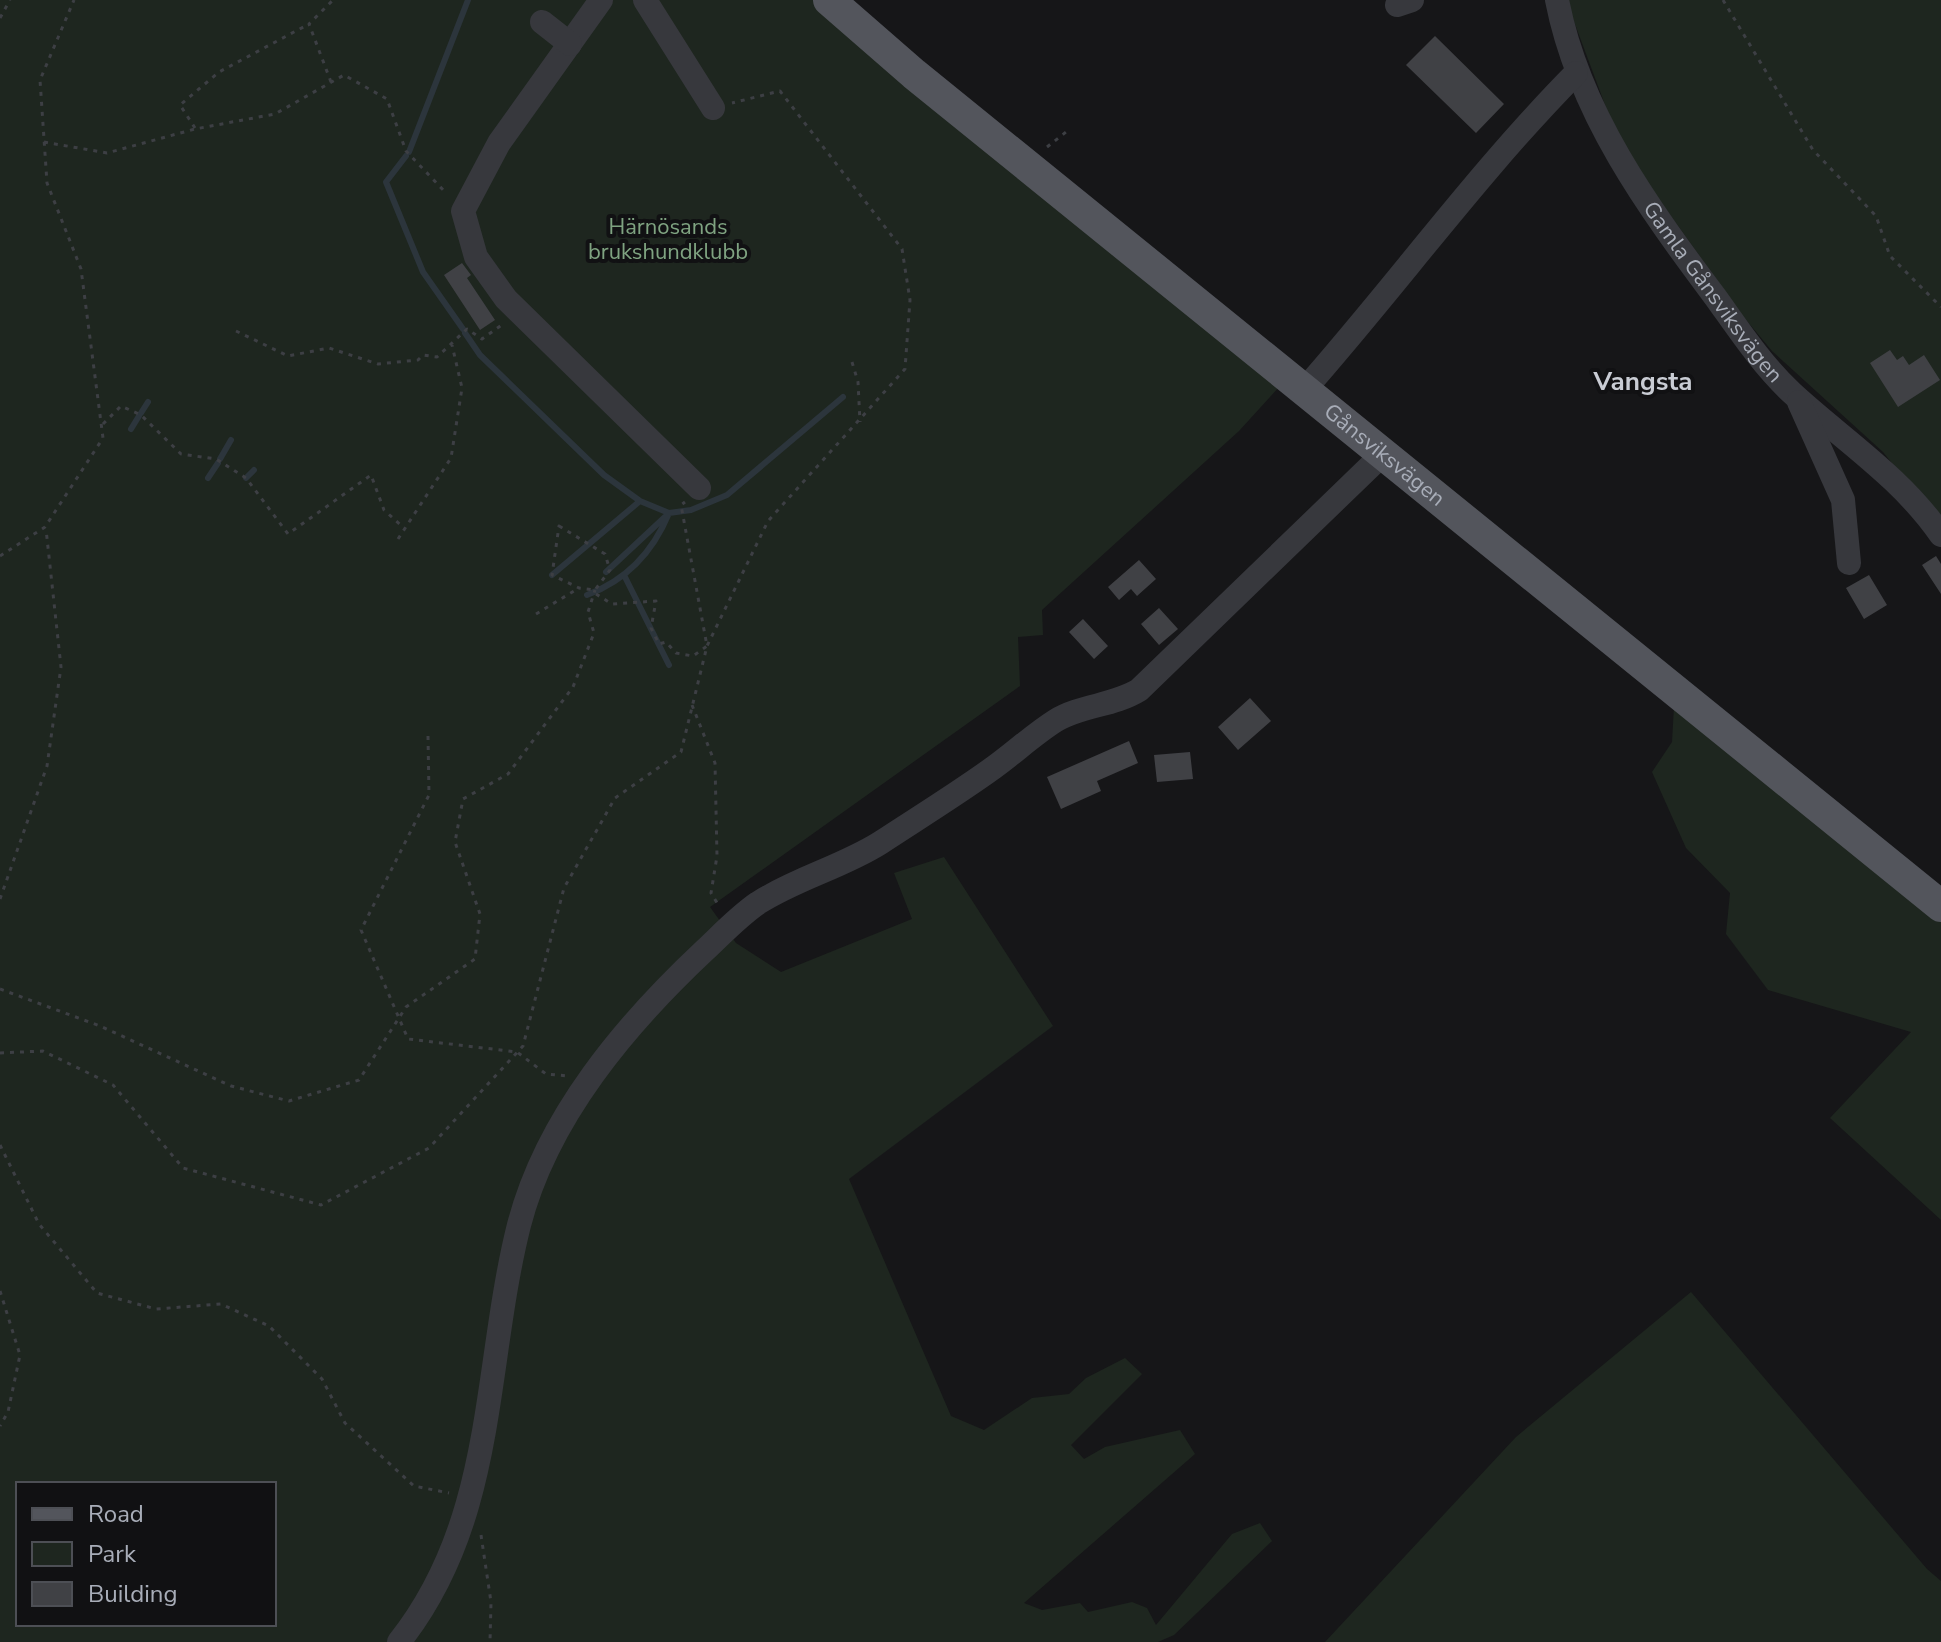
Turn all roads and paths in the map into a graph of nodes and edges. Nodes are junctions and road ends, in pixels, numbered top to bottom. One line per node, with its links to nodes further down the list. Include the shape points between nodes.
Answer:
1 (10, 0): 9 (path)
2 (74, 0): 17 (path, via 40,80)
3 (333, 0): 11 (path)
4 (601, 0): 12 (street)
5 (645, 0): 15 (street)
6 (829, 0): 24 (main road, Gånsviksvägen)
7 (1557, 0): 13 (street, Gamla Gånsviksvägen)
8 (1723, 0): 19 (path, via 1813,150 1876,216 1890,256)
9 (0, 18)
10 (542, 22): 12 (street)
11 (309, 24): 14 (path); 16 (path, via 219,72 180,105)
12 (570, 44): 18 (street, via 499,143)
13 (1576, 73): 24 (street, via 1519,131); 25 (street, Gamla Gånsviksvägen, via 1604,132 1669,235 1757,354)
14 (331, 82): 16 (path, via 275,114); 18 (path, via 344,75 387,99 406,151)
15 (713, 108): 26 (path, via 780,91 902,249 910,300 905,369)
16 (195, 129): 17 (path, via 107,153)
17 (44, 142): 27 (path, via 47,183 81,269)
18 (463, 211): 20 (street, via 476,257)
19 (1941, 307)
20 (520, 312): 22 (path, via 482,339 467,329); 29 (street)
21 (236, 331): 22 (path, via 288,356 329,348 378,364 437,357)
22 (452, 345): 31 (path, via 462,388 451,458)
23 (852, 362): 26 (path)
24 (1304, 390): 28 (main road, Gånsviksvägen)
25 (1796, 396): 32 (street, Gamla Gånsviksvägen, via 1894,479); 35 (street, via 1843,500)
26 (860, 422): 39 (path, via 768,521)
27 (102, 425): 30 (path, via 103,438); 31 (path, via 121,406 140,414 181,454 216,459 246,478 288,534 371,475 384,510)
28 (1383, 454): 43 (main road, Gånsviksvägen); 44 (street, via 1139,690 1053,722 876,845 759,903)
29 (690, 497): 39 (path, via 683,516)
30 (45, 527): 34 (path); 42 (path, via 61,667 47,766)
31 (405, 529): 33 (path)
32 (1941, 535)
33 (398, 539)
34 (0, 556)
35 (1849, 563)
36 (579, 588): 37 (path); 37 (path, via 552,574 559,526 605,554 610,568); 38 (path)
37 (596, 592): 39 (path, via 612,604 656,601 651,628 659,644 666,642 676,653 693,656); 46 (path, via 588,612 594,633 573,687 508,774 463,799 455,842 480,914 475,959 406,1007)
38 (536, 614)
39 (707, 646): 40 (path)
40 (692, 705): 44 (path, via 715,763 717,856 711,893); 47 (path, via 681,752 615,798 564,888 523,1046)
41 (428, 736): 46 (path, via 429,795 361,930)
42 (0, 899)
43 (1941, 906)
44 (731, 925): 49 (street, via 633,1022)
45 (0, 989): 46 (path, via 100,1026 231,1086 289,1101 359,1080)
46 (399, 1018): 47 (path, via 408,1039)
47 (517, 1052): 48 (path, via 429,1148 321,1205 183,1168 113,1085 43,1051); 49 (path, via 546,1074)
48 (0, 1053)
49 (592, 1078): 53 (street, via 538,1171 520,1222)
50 (0, 1145): 53 (path, via 39,1224 97,1293 156,1309 221,1304 269,1326 322,1379 345,1423 414,1486)
51 (0, 1291): 52 (path, via 20,1355)
52 (0, 1426)
53 (470, 1497): 54 (street, via 445,1565); 55 (path, via 491,1602)
54 (399, 1642)
55 (490, 1642)

